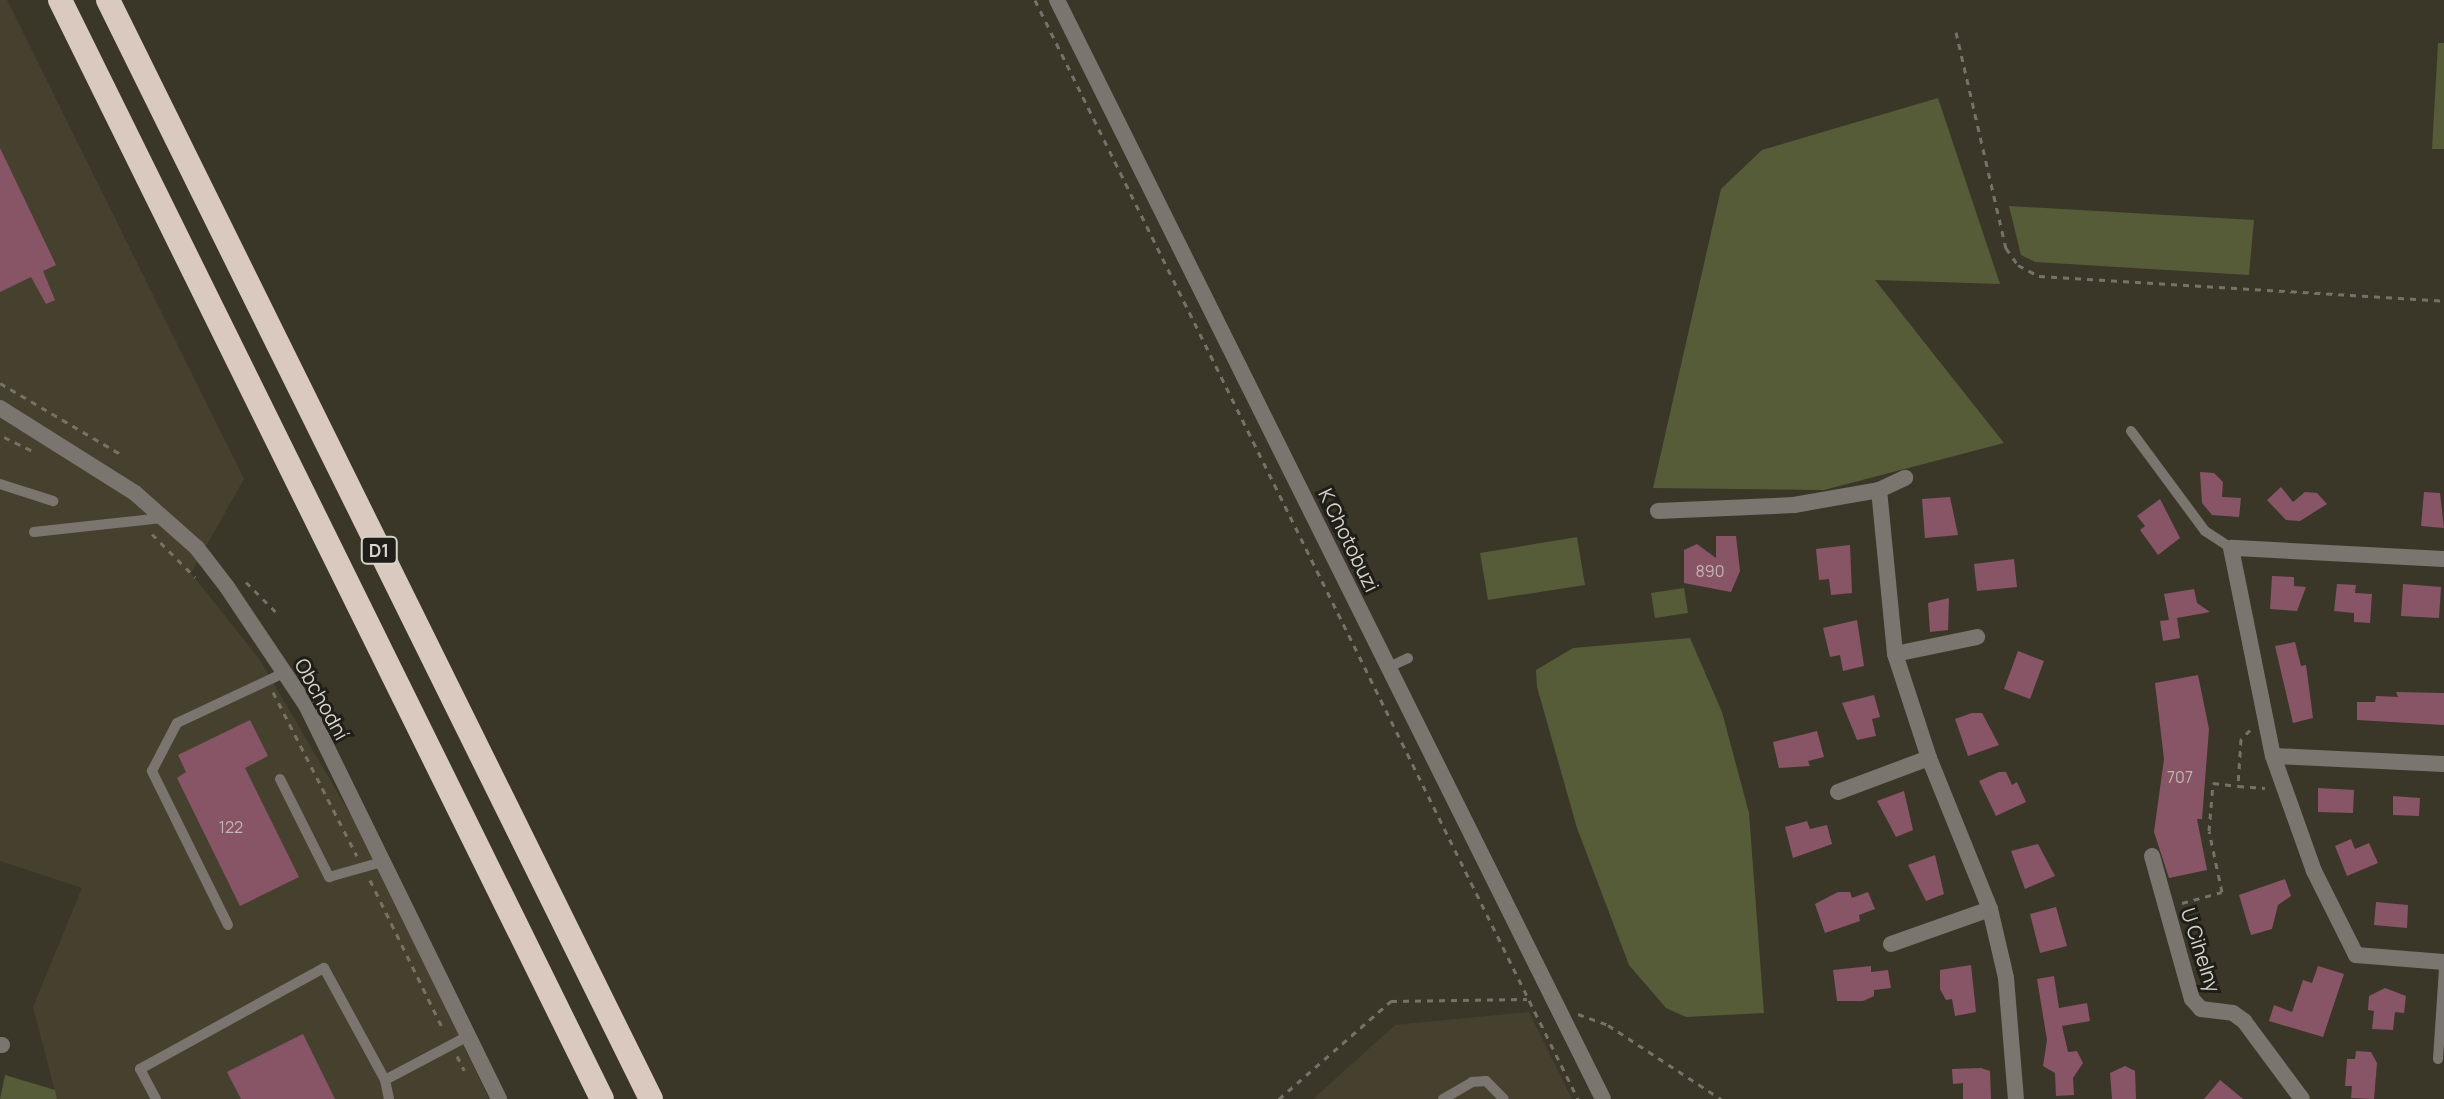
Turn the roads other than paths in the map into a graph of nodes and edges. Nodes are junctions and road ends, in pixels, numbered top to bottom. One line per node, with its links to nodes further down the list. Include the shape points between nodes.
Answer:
1 (60, 0): 39 (highway, D1)
2 (108, 0): 40 (highway, D1)
3 (1057, 0): 18 (street, K Chotobuzi)
4 (0, 408): 11 (street, Obchodní, via 112,475)
5 (2131, 431): 13 (lane, via 2205,531)
6 (1905, 478): 8 (street)
7 (0, 484): 9 (lane)
8 (1879, 490): 10 (street, via 1794,505); 16 (street)
9 (53, 501)
10 (1658, 511)
11 (164, 517): 12 (lane); 19 (street, Obchodní, via 197,548)
12 (34, 532)
13 (2231, 548): 14 (street); 20 (street)
14 (2444, 559)
15 (1977, 637): 16 (street)
16 (1895, 654): 21 (street)
17 (1408, 658): 18 (lane)
18 (1389, 667): 42 (street, K Chotobuzi)
19 (286, 672): 26 (street, Obchodní); 28 (lane, via 177,723 152,771)
20 (2273, 756): 22 (street); 30 (street, via 2314,871 2356,955)
21 (1929, 758): 24 (street); 27 (street)
22 (2444, 764)
23 (280, 779): 26 (lane, via 329,877)
24 (1838, 792)
25 (2152, 856): 44 (street, U Cihelny, via 2196,1005 2244,1021)
26 (382, 862): 32 (street, Obchodní)
27 (1990, 909): 29 (street); 43 (street, via 2006,978)
28 (228, 925)
29 (1891, 944)
30 (2444, 962)
31 (2444, 969): 33 (lane)
32 (468, 1036): 34 (lane); 38 (street, Obchodní)
33 (2438, 1059)
34 (385, 1080): 36 (lane, via 324,968 140,1069); 37 (lane)
35 (1446, 1098): 41 (lane, via 1472,1082 1486,1081)
36 (156, 1099)
37 (389, 1099)
38 (499, 1099)
39 (602, 1099)
40 (651, 1099)
41 (1504, 1099)
42 (1603, 1099)
43 (2016, 1099)
44 (2302, 1099)

